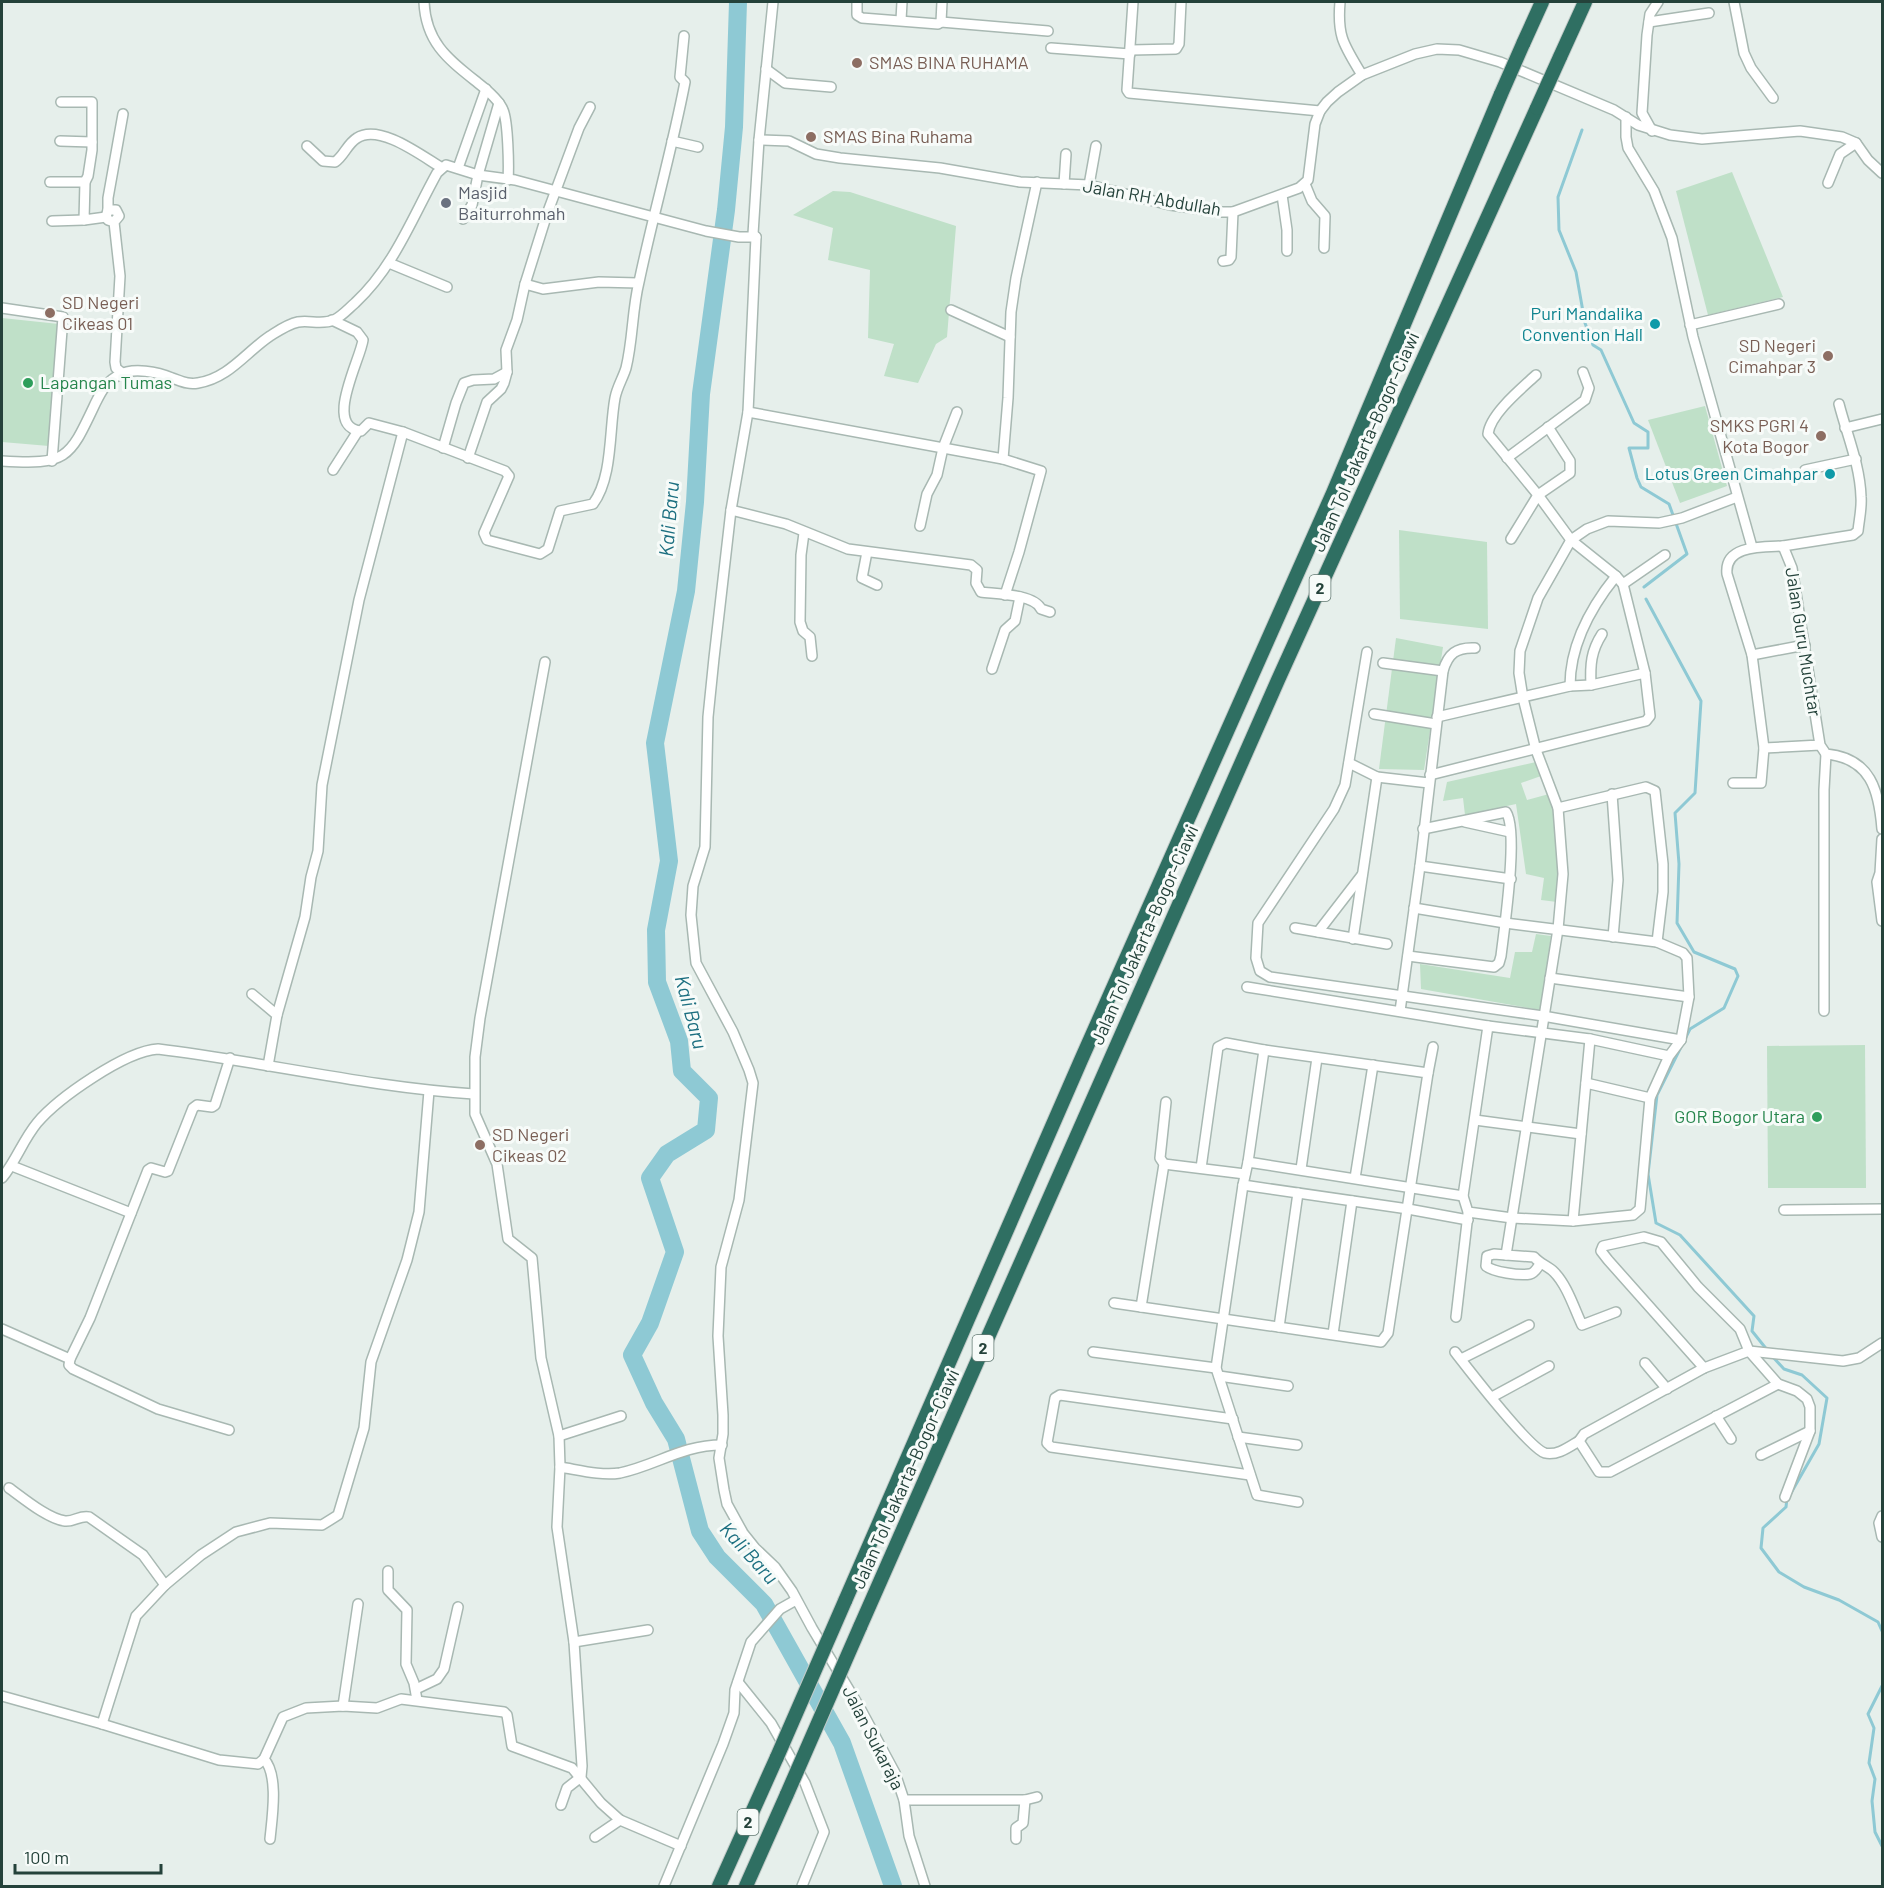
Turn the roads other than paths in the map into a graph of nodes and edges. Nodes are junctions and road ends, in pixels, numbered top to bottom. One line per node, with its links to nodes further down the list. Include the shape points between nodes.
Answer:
1 (424, 2): 24 (street, via 437,46)
2 (773, 2): 21 (street, Jalan Sukaraja)
3 (857, 2): 14 (street, via 857,15 862,18)
4 (902, 2): 14 (street)
5 (942, 2): 15 (street)
6 (1133, 2): 20 (street)
7 (1181, 2): 20 (street, via 1176,49)
8 (1340, 2): 22 (street, via 1341,37)
9 (1542, 2): 178 (highway, Jalan Tol Jakarta–Bogor–Ciawi / 2, bridge, via 1333,492)
10 (1585, 2): 181 (highway, Jalan Tol Jakarta–Bogor–Ciawi / 2, bridge)
11 (1658, 2): 16 (street)
12 (1734, 2): 25 (street, via 1744,52)
13 (1709, 13): 16 (street)
14 (901, 20): 15 (street)
15 (941, 22): 17 (street)
16 (1649, 22): 32 (street, via 1642,114)
17 (1048, 31)
18 (684, 36): 35 (street, via 680,77 685,82)
19 (1051, 48): 20 (street)
20 (1131, 52): 29 (street, via 1129,93)
21 (766, 69): 23 (street, via 785,83); 33 (street, Jalan Sukaraja)
22 (1362, 75): 29 (street); 31 (street, via 1437,49 1459,50 1550,82)
23 (831, 87)
24 (486, 89): 27 (street); 43 (street)
25 (1773, 98)
26 (61, 102): 36 (street, via 92,102)
27 (499, 103): 45 (street); 46 (street, via 505,117)
28 (590, 107): 54 (street)
29 (1320, 111): 52 (street)
30 (123, 114): 57 (street, via 108,198)
31 (1626, 117): 32 (street); 74 (street, via 1628,148 1654,191 1672,238)
32 (1652, 131): 37 (street, via 1693,139 1814,131)
33 (759, 140): 49 (street, Jalan RH Abdullah, via 789,141 816,154 840,159); 62 (street, Jalan Sukaraja, via 753,234)
34 (60, 141): 36 (street)
35 (672, 141): 40 (street); 58 (street)
36 (92, 142): 48 (street)
37 (1856, 143): 44 (street); 50 (street, via 1840,154)
38 (307, 146): 42 (street, via 323,161 335,162 350,143 372,135 402,144)
39 (1096, 146): 53 (street)
40 (698, 147)
41 (1066, 154): 51 (street)
42 (442, 168): 43 (street); 66 (street)
43 (458, 168): 45 (street)
44 (1882, 173)
45 (478, 175): 46 (street); 59 (street, via 472,205)
46 (508, 180): 54 (street)
47 (50, 182): 48 (street)
48 (85, 182): 60 (street)
49 (1037, 182): 51 (street, Jalan RH Abdullah); 75 (street, via 1016,278)
50 (1828, 183)
51 (1064, 184): 53 (street, Jalan RH Abdullah)
52 (1305, 184): 55 (street, Jalan RH Abdullah); 63 (street, via 1312,201 1325,216)
53 (1089, 185): 56 (street, Jalan RH Abdullah, via 1170,205)
54 (555, 191): 58 (street); 68 (street)
55 (1281, 195): 56 (street, Jalan RH Abdullah); 64 (street)
56 (1233, 212): 65 (street, via 1231,257)
57 (109, 216): 60 (street); 78 (street, via 120,276 115,362)
58 (655, 217): 62 (street, via 706,231); 67 (street)
59 (462, 219)
60 (84, 220): 61 (street)
61 (52, 221)
62 (756, 237): 81 (street, Jalan Sukaraja)
63 (1323, 248)
64 (1287, 251)
65 (1223, 261)
66 (389, 263): 69 (street); 73 (street, via 366,293)
67 (638, 283): 68 (street, via 599,282 543,289); 90 (street, via 628,358 615,396 605,475 593,504 560,511 548,549 540,554 485,538 509,476 496,466)
68 (525, 284): 76 (street, via 506,350)
69 (447, 287)
70 (1779, 304): 74 (street)
71 (2, 308): 94 (street, via 63,317)
72 (951, 310): 75 (street)
73 (332, 320): 78 (street, via 298,322 286,327 268,337 234,367 200,383 186,384 144,372); 86 (street, via 357,332 363,340 343,413 345,421)
74 (1690, 325): 99 (street)
75 (1010, 337): 92 (street)
76 (507, 372): 88 (street, via 494,379 464,383); 90 (street, via 501,389 487,402)
77 (1583, 372): 84 (street, via 1588,388 1585,400)
78 (122, 373): 94 (street, via 102,389 77,442 63,456)
79 (1536, 375): 91 (street, via 1510,400 1488,430)
80 (1839, 404): 85 (street)
81 (748, 412): 89 (street); 100 (street, Jalan Sukaraja)
82 (957, 412): 89 (street)
83 (1882, 418): 85 (street)
84 (1548, 427): 91 (street); 98 (street, via 1571,467 1567,476)
85 (1845, 428): 93 (street)
86 (357, 430): 87 (street, via 369,423); 96 (street)
87 (403, 432): 88 (street); 167 (street, via 359,600 322,785 318,850 305,917)
88 (443, 448): 90 (street)
89 (944, 448): 92 (street); 101 (street)
90 (468, 458)
91 (1508, 458): 98 (street)
92 (1003, 459): 112 (street, via 1041,471)
93 (1856, 459): 97 (street); 105 (street, via 1862,498 1858,531)
94 (52, 460): 95 (street)
95 (2, 461)
96 (333, 470)
97 (1805, 470)
98 (1538, 495): 103 (street); 104 (street)
99 (1737, 497): 104 (street, via 1659,523 1608,521); 106 (street)
100 (731, 510): 102 (street, via 786,524); 243 (street, Jalan Sukaraja, via 708,717 705,847 693,886 691,915 696,963 733,1032 753,1083 739,1200 721,1267 718,1336)
101 (920, 526)
102 (804, 533): 107 (street, via 841,548); 120 (street, via 800,621 810,637)
103 (1511, 539)
104 (1571, 540): 109 (street); 128 (street, via 1538,598 1522,642 1519,673)
105 (1783, 546): 106 (street, Jalan Guru Muchtar); 116 (street, Jalan Guru Muchtar, via 1792,567)
106 (1752, 547): 119 (street, via 1735,554 1726,565)
107 (867, 552): 111 (street, via 862,578); 112 (street, via 971,565 977,570 976,584 981,592)
108 (1665, 555): 110 (street)
109 (1616, 576): 110 (street); 127 (street, via 1588,616)
110 (1623, 584): 125 (street)
111 (877, 585)
112 (1005, 595): 113 (street)
113 (1020, 597): 114 (street, via 1033,600); 123 (street, via 1015,621 1005,630)
114 (1050, 612)
115 (1602, 634): 126 (street, via 1591,659)
116 (1805, 645): 119 (street); 133 (street, Jalan Guru Muchtar)
117 (1475, 648): 124 (street, via 1450,654)
118 (1367, 652): 134 (street)
119 (1752, 655): 131 (street)
120 (812, 656)
121 (545, 662): 185 (street, via 482,1008)
122 (1383, 663): 124 (street)
123 (992, 669)
124 (1443, 671): 130 (street)
125 (1645, 673): 126 (street); 132 (street, via 1649,719)
126 (1591, 685): 127 (street)
127 (1570, 686): 128 (street)
128 (1523, 698): 130 (street); 132 (street)
129 (1374, 714): 130 (street)
130 (1436, 721): 136 (street)
131 (1764, 748): 133 (street); 137 (street, via 1763,781)
132 (1536, 750): 136 (street); 139 (street)
133 (1823, 750): 142 (street, via 1854,763 1871,777); 166 (street, Jalan Guru Muchtar)
134 (1349, 763): 135 (street); 163 (street, via 1345,785 1334,809 1258,923 1256,964 1270,976)
135 (1377, 777): 136 (street); 146 (street)
136 (1430, 779): 141 (street)
137 (1733, 783)
138 (1612, 794): 139 (street); 155 (street, via 1618,880); 157 (street, via 1646,787 1655,791 1663,864)
139 (1558, 808): 153 (street, via 1563,874)
140 (1462, 822): 141 (street); 143 (street); 143 (street, via 1506,812)
141 (1423, 829): 145 (street)
142 (1882, 829)
143 (1510, 832): 147 (street)
144 (1882, 839): 148 (street)
145 (1420, 866): 147 (street); 149 (street)
146 (1363, 874): 154 (street); 156 (street)
147 (1511, 879): 151 (street)
148 (1880, 883): 150 (street)
149 (1414, 908): 151 (street); 159 (street)
150 (1882, 921)
151 (1505, 923): 153 (street); 159 (street, via 1499,963 1494,967)
152 (1295, 928): 154 (street)
153 (1558, 929): 155 (street); 160 (street)
154 (1318, 932): 156 (street)
155 (1613, 937): 157 (street)
156 (1353, 939): 158 (street)
157 (1657, 942): 164 (street, via 1688,958)
158 (1387, 944)
159 (1408, 956): 163 (street)
160 (1550, 978): 164 (street); 168 (street)
161 (1247, 987): 165 (street)
162 (252, 994): 167 (street)
163 (1402, 995): 165 (street); 168 (street)
164 (1689, 998): 172 (street)
165 (1400, 1011): 169 (street)
166 (1824, 1011)
167 (277, 1015): 180 (street)
168 (1543, 1016): 170 (street); 172 (street)
169 (1488, 1026): 170 (street); 188 (street)
170 (1541, 1034): 171 (street); 189 (street)
171 (1590, 1039): 175 (street); 183 (street)
172 (1681, 1040): 175 (street)
173 (1433, 1047): 182 (street)
174 (1264, 1050): 177 (street); 191 (street); 194 (street, via 1226,1043 1218,1047)
175 (1669, 1056): 186 (street)
176 (230, 1058): 180 (street); 193 (street, via 158,1049 138,1053 91,1079 47,1111); 207 (street, via 215,1105 195,1106 170,1169 148,1170)
177 (1317, 1058): 179 (street); 195 (street)
178 (1081, 1060): 181 (highway); 278 (highway, Jalan Tol Jakarta–Bogor–Ciawi / 2, bridge)
179 (1373, 1065): 182 (street); 198 (street)
180 (268, 1066): 184 (street)
181 (1105, 1069): 279 (highway, Jalan Tol Jakarta–Bogor–Ciawi / 2, bridge)
182 (1428, 1073): 200 (street)
183 (1586, 1083): 186 (street); 190 (street)
184 (429, 1091): 185 (street); 254 (street, via 419,1212 407,1260 371,1362 364,1428 338,1515 322,1525 270,1523 236,1532)
185 (474, 1094): 239 (street, via 475,1114 497,1164 508,1239 532,1258 541,1358)
186 (1650, 1098): 210 (street, via 1638,1213)
187 (1166, 1102): 192 (street, via 1160,1158)
188 (1475, 1120): 189 (street); 202 (street)
189 (1526, 1127): 190 (street); 209 (street)
190 (1581, 1134): 210 (street)
191 (1248, 1162): 195 (street); 196 (street)
192 (1164, 1164): 194 (street); 214 (street)
193 (12, 1166): 197 (street); 207 (street)
194 (1201, 1168): 196 (street)
195 (1301, 1169): 198 (street)
196 (1245, 1174): 199 (street)
197 (2, 1178)
198 (1355, 1178): 200 (street)
199 (1243, 1185): 201 (street); 217 (street)
200 (1412, 1188): 202 (street); 204 (street)
201 (1298, 1193): 203 (street); 219 (street)
202 (1462, 1196): 208 (street)
203 (1352, 1201): 204 (street); 221 (street)
204 (1408, 1209): 208 (street); 221 (street, via 1388,1333 1381,1342)
205 (1882, 1209): 206 (street)
206 (1784, 1210)
207 (131, 1212): 225 (street)
208 (1468, 1216): 209 (street); 216 (street)
209 (1512, 1218): 210 (street); 211 (street)
210 (1573, 1221)
211 (1506, 1255): 212 (street, via 1534,1257); 212 (street, via 1487,1256 1486,1266 1491,1271 1529,1274)
212 (1540, 1264): 215 (street, via 1560,1279 1582,1324)
213 (1114, 1303): 214 (street)
214 (1141, 1307): 217 (street)
215 (1616, 1312)
216 (1456, 1317)
217 (1223, 1319): 219 (street); 229 (street)
218 (1529, 1325): 233 (street, via 1458,1356)
219 (1279, 1327): 221 (street)
220 (2, 1329): 225 (street)
221 (1333, 1334)
222 (1882, 1343): 223 (street, via 1860,1358 1844,1361)
223 (1749, 1351): 228 (street); 228 (street, via 1740,1329 1661,1242 1644,1237 1603,1246 1601,1251 1608,1260); 230 (street)
224 (1093, 1352): 229 (street)
225 (70, 1359): 237 (street, via 73,1369 158,1409)
226 (1645, 1363): 232 (street)
227 (1549, 1366): 233 (street)
228 (1704, 1368): 232 (street)
229 (1218, 1372): 231 (street); 236 (street)
230 (1778, 1384): 235 (street); 238 (street, via 1797,1391 1807,1400)
231 (1288, 1386)
232 (1667, 1389): 242 (street, via 1584,1434)
233 (1492, 1397): 242 (street, via 1540,1451 1556,1453)
234 (621, 1416): 239 (street)
235 (1716, 1416): 241 (street); 242 (street, via 1610,1473 1599,1472)
236 (1233, 1419): 240 (street); 247 (street, via 1060,1395 1055,1398 1047,1443 1051,1447)
237 (229, 1430)
238 (1810, 1431): 245 (street); 249 (street)
239 (559, 1436): 246 (street)
240 (1238, 1437): 244 (street); 247 (street)
241 (1731, 1439)
242 (1579, 1441)
243 (722, 1445): 246 (street, via 689,1448 617,1473); 255 (street, Jalan Sukaraja, via 719,1458 724,1490 734,1519 775,1567)
244 (1297, 1445)
245 (1761, 1455)
246 (560, 1467): 259 (street, via 557,1527)
247 (1250, 1475): 250 (street, via 1257,1495)
248 (9, 1488): 254 (street, via 63,1521 89,1517 143,1555)
249 (1785, 1497)
250 (1298, 1502)
251 (1882, 1515): 252 (street)
252 (1882, 1537)
253 (388, 1571): 261 (street, via 388,1590 407,1610 406,1664)
254 (165, 1585): 265 (street, via 136,1616)
255 (796, 1599): 260 (street, via 780,1609 751,1642); 269 (street, Jalan Sukaraja, via 895,1773)
256 (358, 1604): 264 (street)
257 (458, 1607): 261 (street, via 444,1670)
258 (648, 1630): 259 (street)
259 (574, 1642): 267 (street)
260 (738, 1682): 276 (street, via 734,1713); 280 (street, via 771,1722 805,1783 824,1832)
261 (416, 1689): 263 (street)
262 (2, 1696): 265 (street)
263 (417, 1700): 264 (street, via 401,1699 377,1708); 267 (street, via 504,1712 512,1746 572,1768)
264 (344, 1706): 266 (street, via 306,1708 283,1718)
265 (102, 1724): 266 (street, via 219,1760 258,1764)
266 (264, 1759): 274 (street, via 270,1766 272,1782)
267 (581, 1777): 271 (street, via 567,1788); 272 (street, via 601,1803)
268 (1036, 1797): 270 (street)
269 (904, 1800): 270 (street); 281 (street, Jalan Sukaraja, via 909,1836)
270 (1025, 1800): 275 (street, via 1023,1823 1016,1828)
271 (561, 1805)
272 (621, 1820): 273 (street); 276 (street)
273 (595, 1837)
274 (270, 1839)
275 (1016, 1839)
276 (681, 1846): 277 (street)
277 (664, 1887)
278 (719, 1887)
279 (748, 1887)
280 (802, 1887)
281 (925, 1887)

